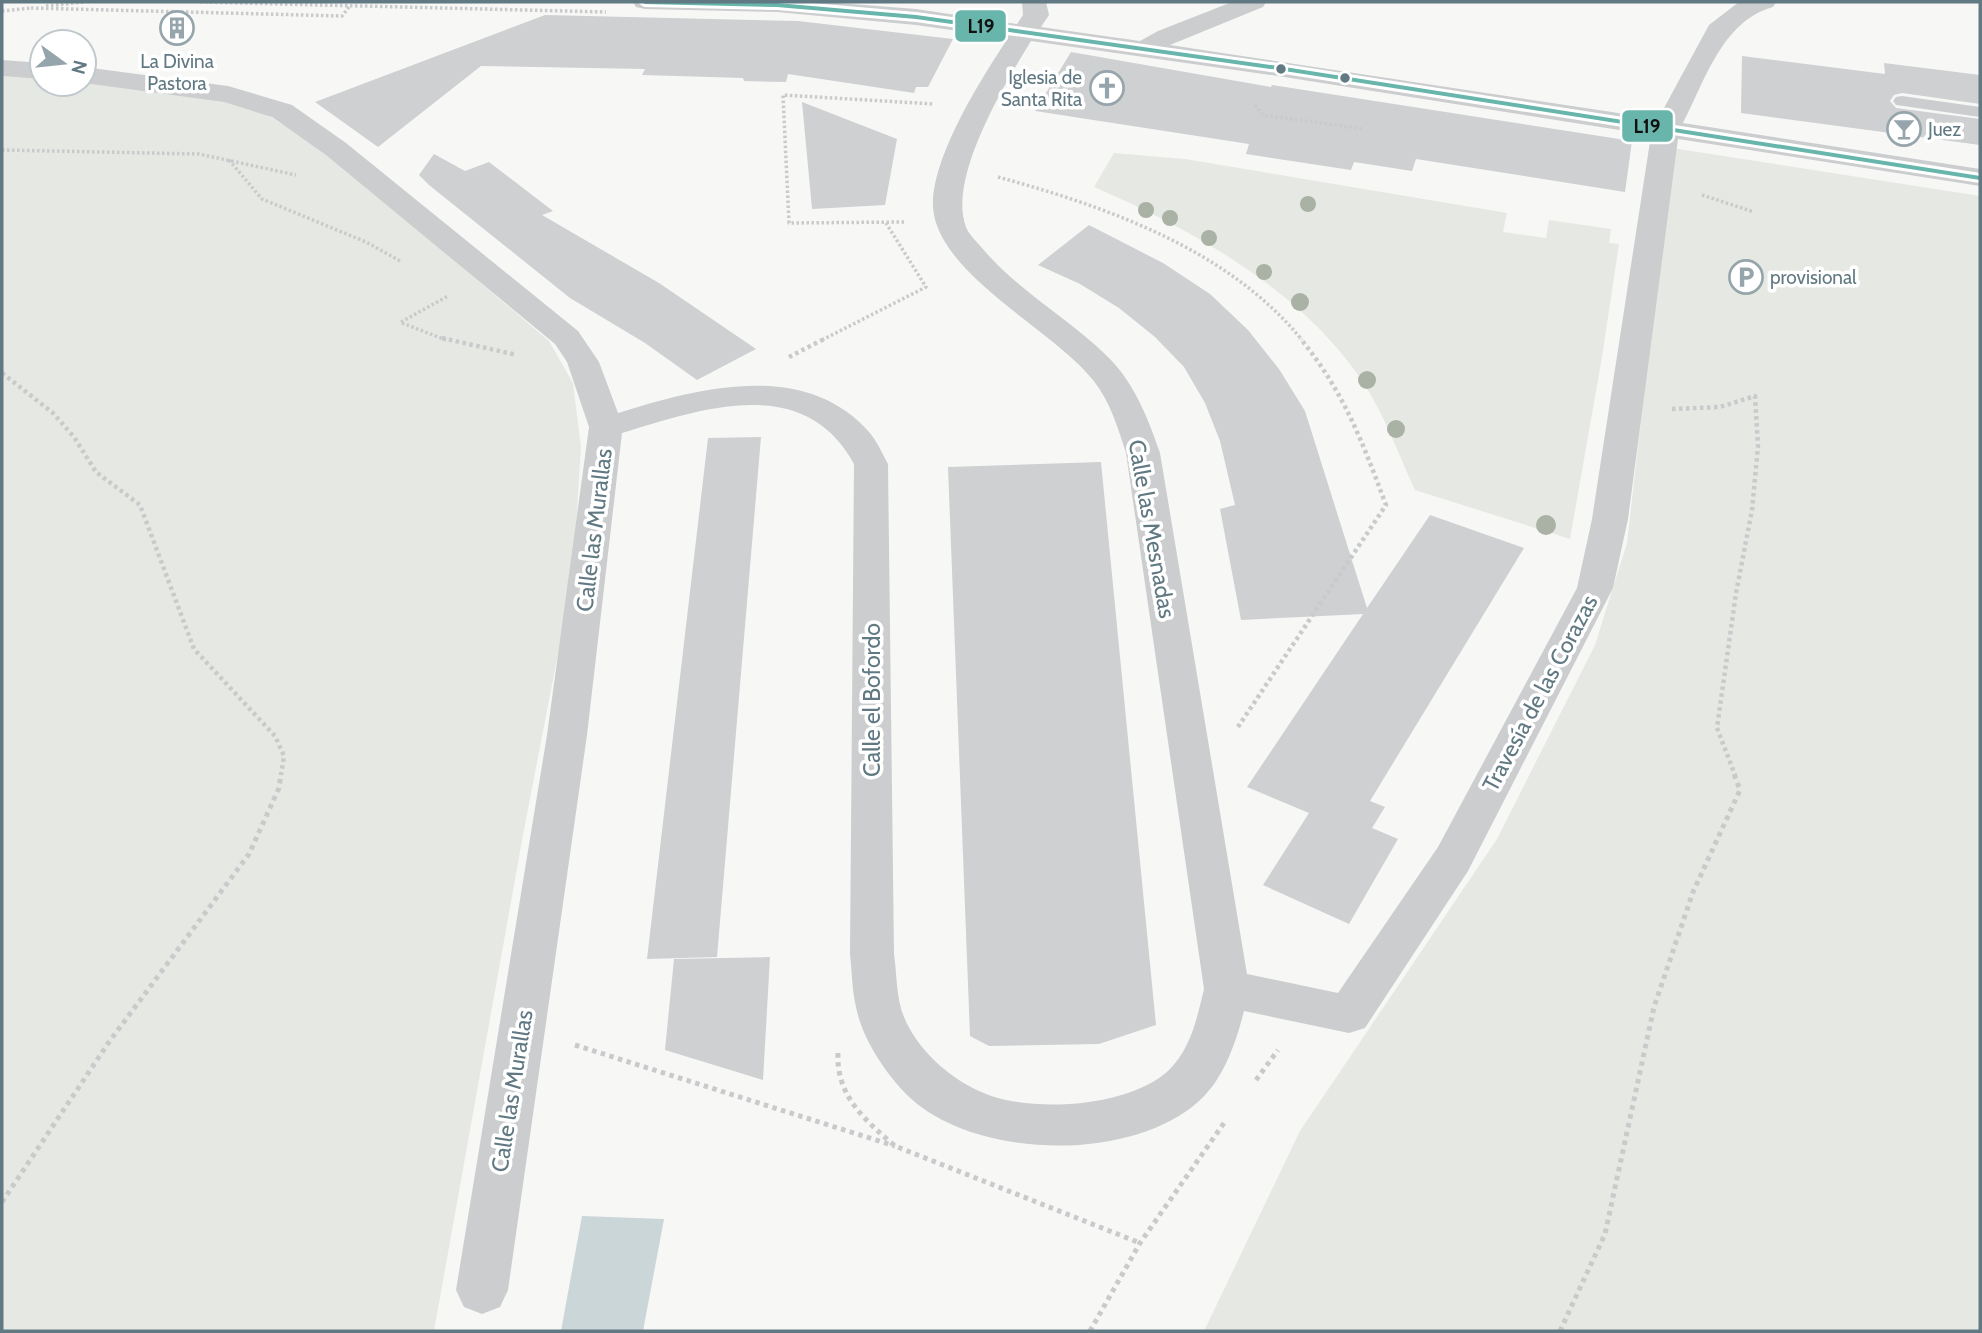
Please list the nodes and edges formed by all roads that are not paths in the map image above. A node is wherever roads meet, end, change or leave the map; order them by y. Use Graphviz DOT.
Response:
graph roads {
  1 [pos="645,2"];
  2 [pos="1254,2"];
  3 [pos="1764,2"];
  4 [pos="1029,17"];
  5 [pos="1145,49"];
  6 [pos="2,68"];
  7 [pos="28,70"];
  8 [pos="98,77"];
  9 [pos="1902,101"];
  10 [pos="1980,112"];
  11 [pos="1666,129"];
  12 [pos="1980,178"];
  13 [pos="606,428"];
  14 [pos="1227,989"];
  15 [pos="1053,1125"];
  16 [pos="482,1290"];
  1 -- 4 [label="street"];
  2 -- 5 [label="street"];
  3 -- 11 [label="street, Travesía de las Corazas"];
  4 -- 5 [label="street"];
  4 -- 14 [label="street, Calle las Mesnadas"];
  5 -- 11 [label="street"];
  6 -- 7 [label="street"];
  8 -- 13 [label="street, Calle las Murallas"];
  9 -- 10 [label="lane"];
  11 -- 12 [label="street"];
  11 -- 14 [label="street, Travesía de las Corazas"];
  13 -- 15 [label="street, Calle el Bofordo"];
  13 -- 16 [label="street, Calle las Murallas"];
  14 -- 15 [label="street, Calle las Mesnadas"];
}
